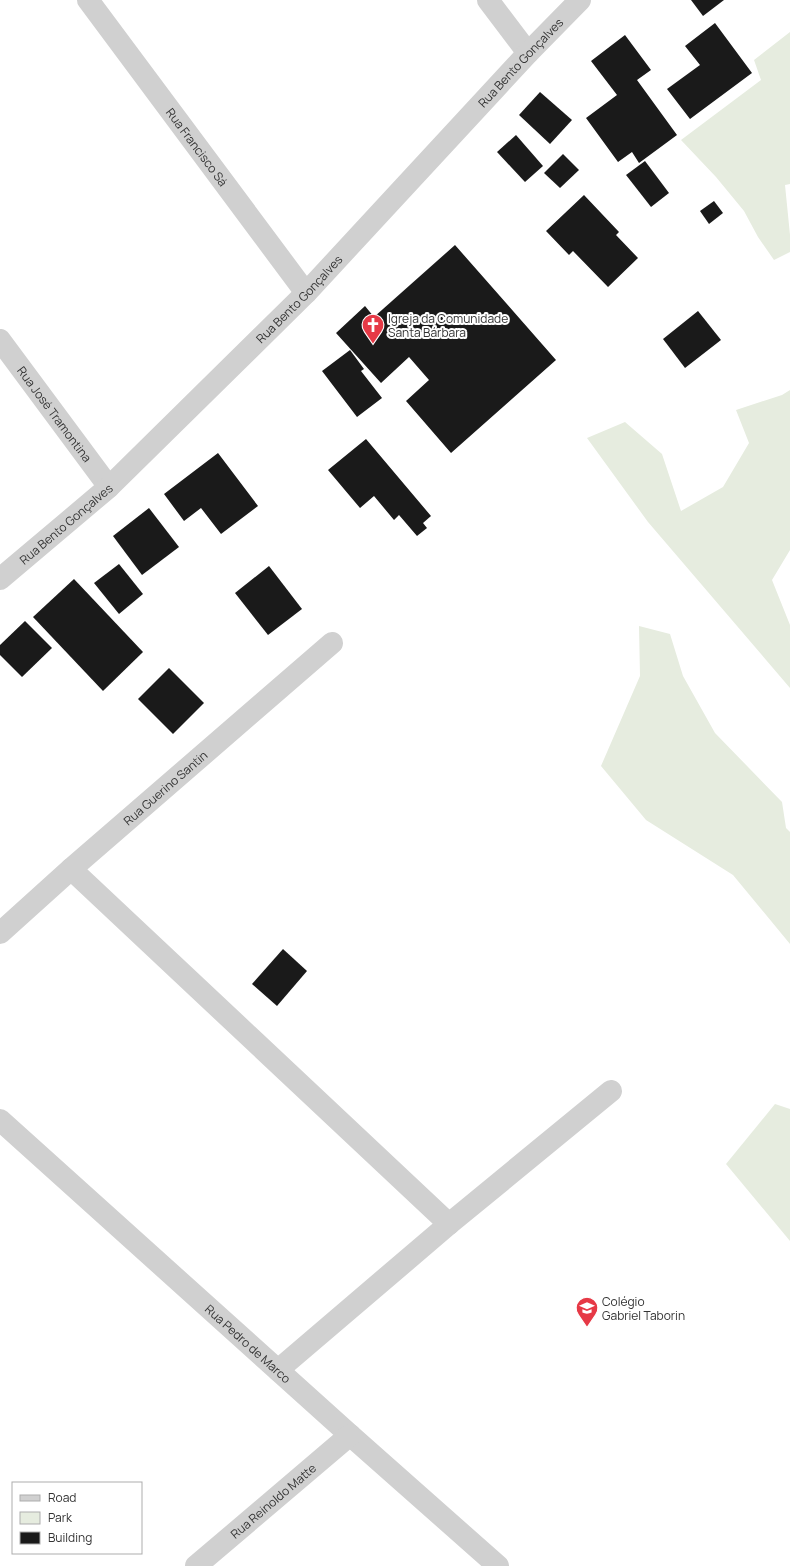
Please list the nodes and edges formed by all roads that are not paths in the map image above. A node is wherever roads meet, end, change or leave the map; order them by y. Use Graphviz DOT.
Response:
graph roads {
  1 [pos="88,0"];
  2 [pos="488,0"];
  3 [pos="580,0"];
  4 [pos="528,53"];
  5 [pos="306,292"];
  6 [pos="0,340"];
  7 [pos="110,487"];
  8 [pos="0,579"];
  9 [pos="332,643"];
  10 [pos="71,869"];
  11 [pos="0,933"];
  12 [pos="611,1091"];
  13 [pos="0,1120"];
  14 [pos="449,1224"];
  15 [pos="278,1370"];
  16 [pos="350,1435"];
  17 [pos="196,1566"];
  18 [pos="498,1566"];
  1 -- 5 [label="street, Rua Francisco Sá"];
  2 -- 4 [label="street"];
  3 -- 4 [label="street, Rua Bento Gonçalves"];
  4 -- 5 [label="street, Rua Bento Gonçalves"];
  5 -- 7 [label="street, Rua Bento Gonçalves"];
  6 -- 7 [label="street, Rua José Tramontina"];
  7 -- 8 [label="street, Rua Bento Gonçalves"];
  9 -- 10 [label="street, Rua Guerino Santin"];
  10 -- 11 [label="street, Rua Guerino Santin"];
  10 -- 14 [label="street"];
  12 -- 14 [label="street"];
  13 -- 15 [label="street, Rua Pedro de Marco"];
  14 -- 15 [label="street"];
  15 -- 16 [label="street, Rua Pedro de Marco"];
  16 -- 17 [label="street, Rua Reinoldo Matte"];
  16 -- 18 [label="street, Rua Pedro de Marco"];
}
